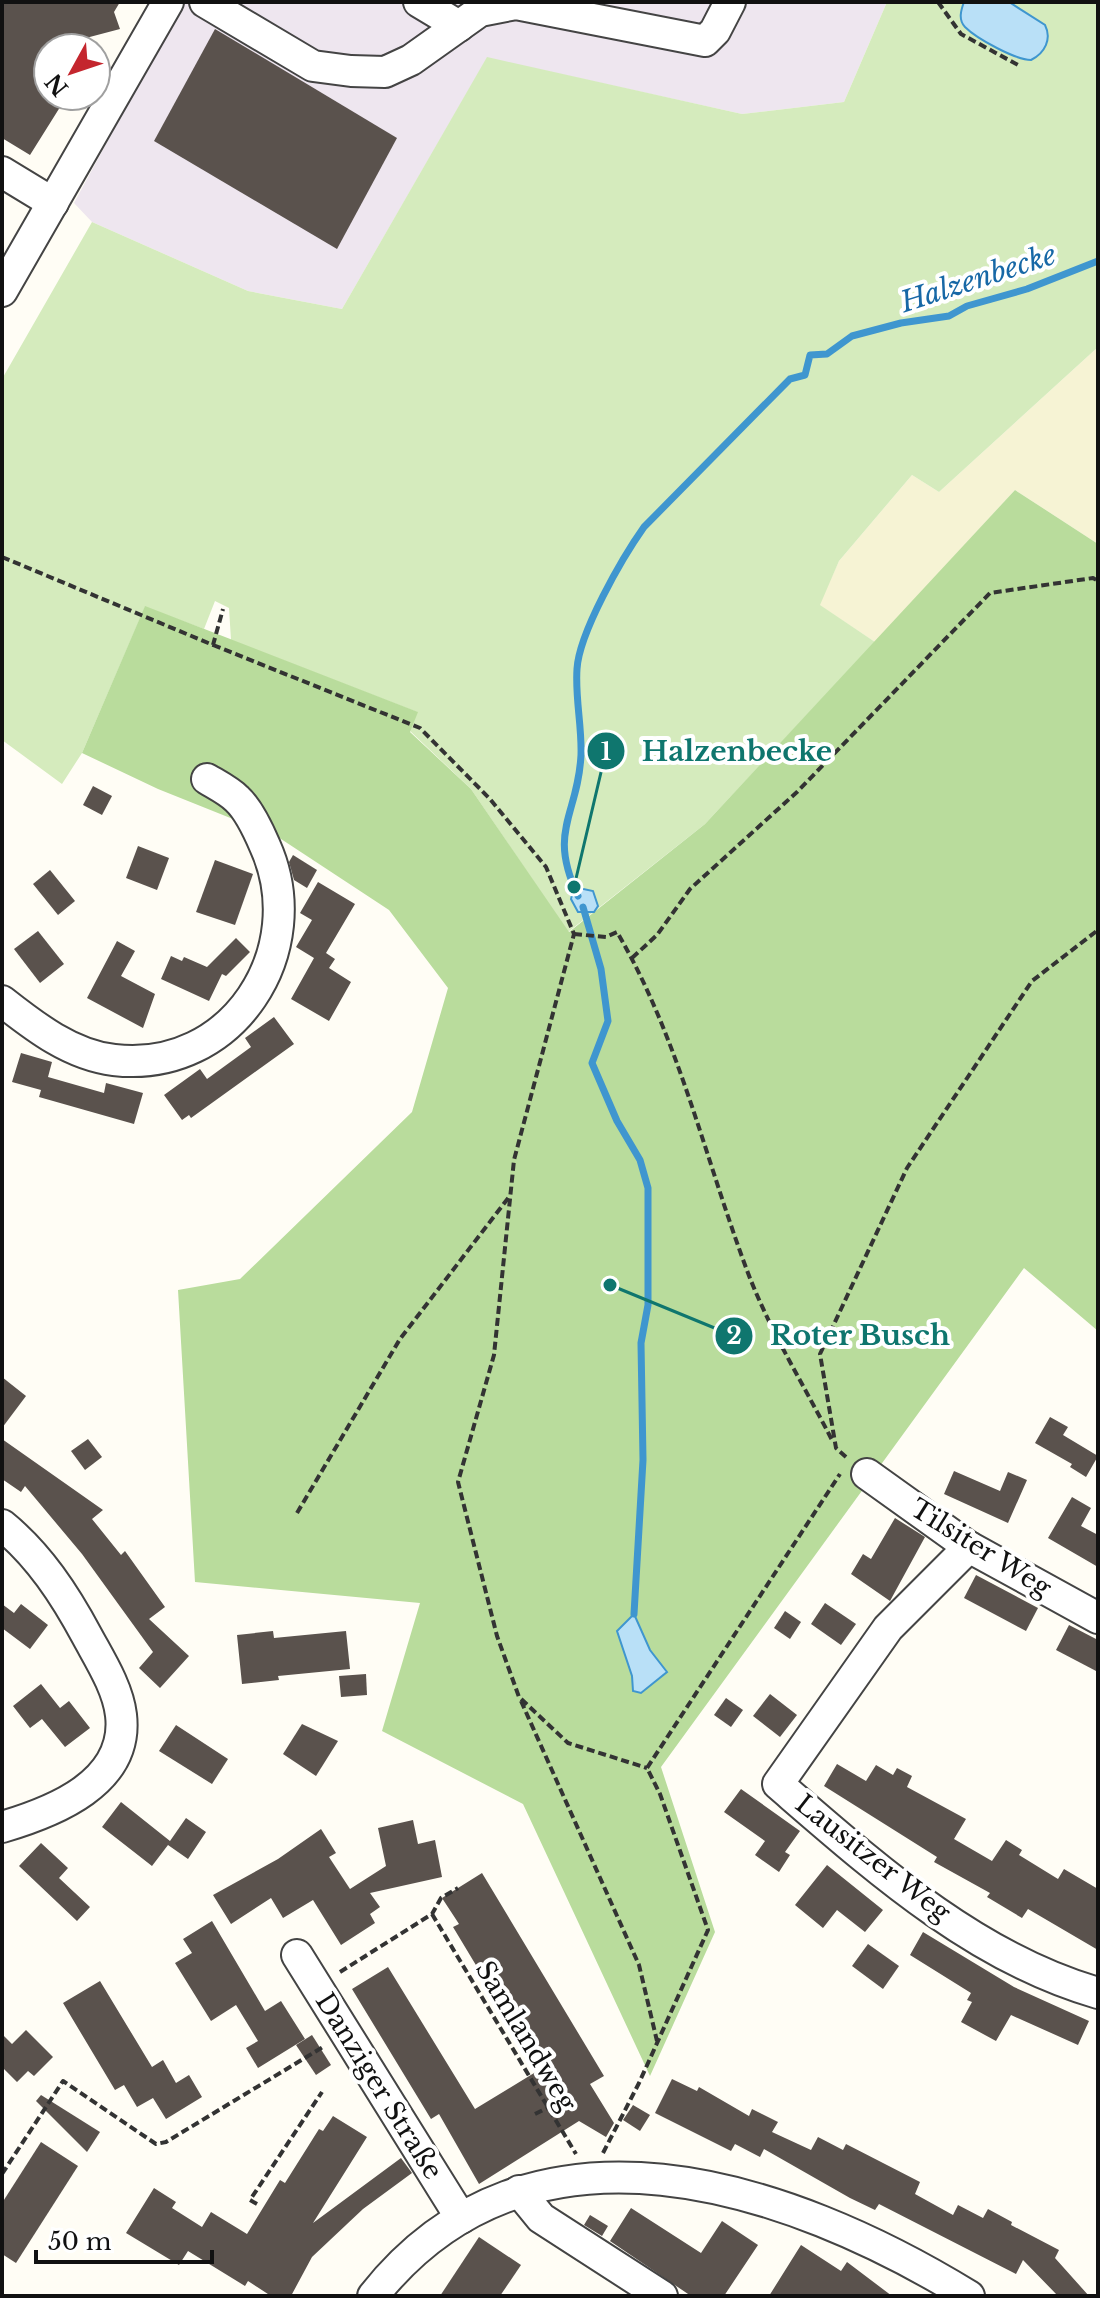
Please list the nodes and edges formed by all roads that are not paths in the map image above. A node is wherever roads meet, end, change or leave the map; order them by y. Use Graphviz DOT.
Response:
graph roads {
  1 [pos="168,2"];
  2 [pos="205,2"];
  3 [pos="419,2"];
  4 [pos="730,2"];
  5 [pos="459,26"];
  6 [pos="2,172"];
  7 [pos="53,203"];
  8 [pos="2,291"];
  9 [pos="207,779"];
  10 [pos="2,1001"];
  11 [pos="858,1467"];
  12 [pos="2,1525"];
  13 [pos="969,1547"];
  14 [pos="1098,1618"];
  15 [pos="2,1827"];
  16 [pos="297,1955"];
  17 [pos="1098,1993"];
  18 [pos="519,2191"];
  19 [pos="461,2218"];
  20 [pos="373,2296"];
  21 [pos="662,2296"];
  22 [pos="969,2296"];
  1 -- 7 [label="street"];
  2 -- 5 [label="street"];
  3 -- 5 [label="street"];
  4 -- 5 [label="street"];
  6 -- 7 [label="street"];
  7 -- 8 [label="street"];
  9 -- 10 [label="street"];
  11 -- 13 [label="street, Tilsiter Weg"];
  12 -- 15 [label="street"];
  13 -- 14 [label="street, Tilsiter Weg"];
  13 -- 17 [label="street, Lausitzer Weg"];
  16 -- 19 [label="street, Danziger Straße"];
  18 -- 19 [label="street"];
  18 -- 21 [label="street"];
  18 -- 22 [label="street"];
  19 -- 20 [label="street"];
}
